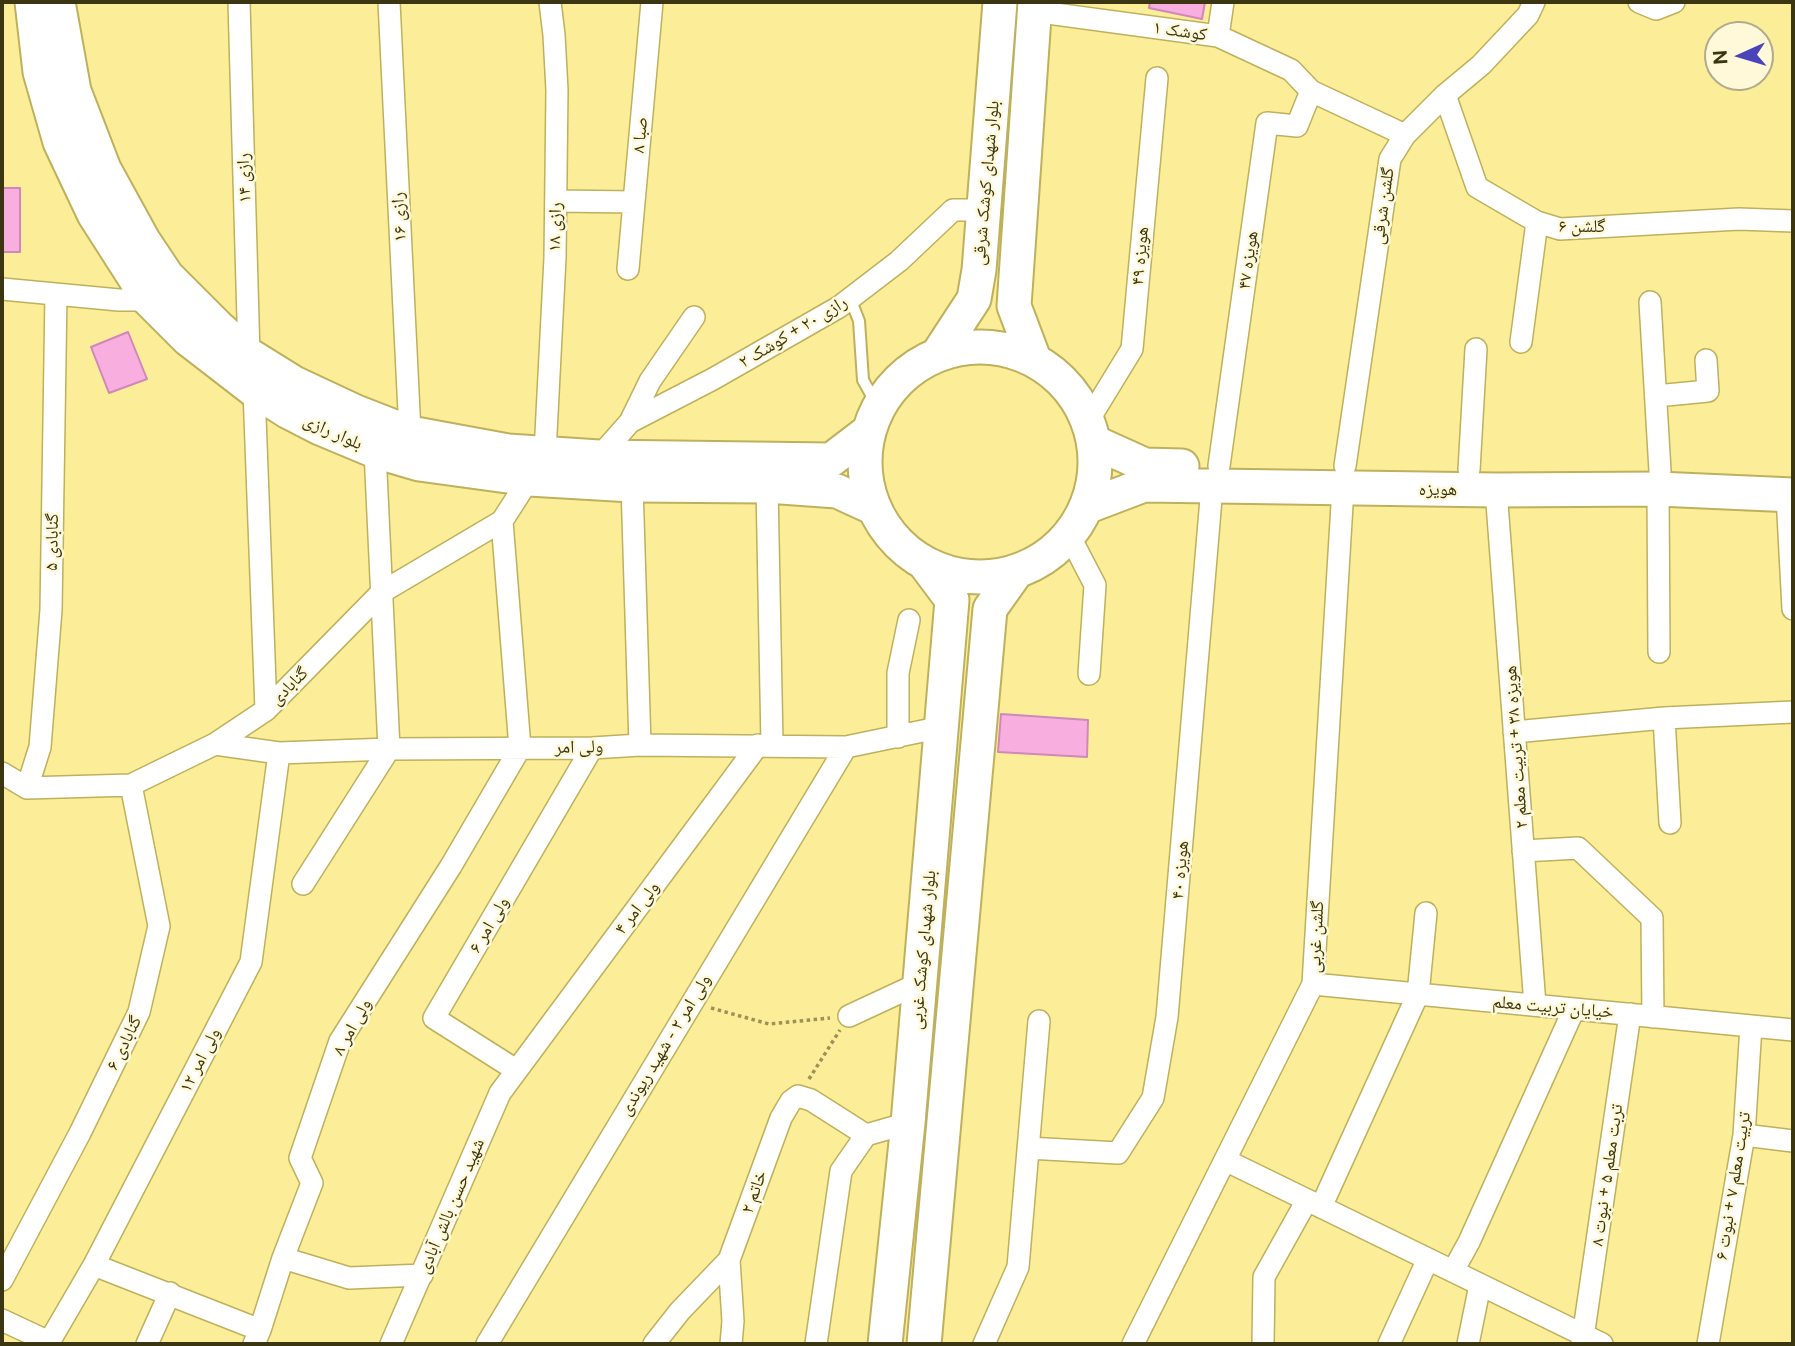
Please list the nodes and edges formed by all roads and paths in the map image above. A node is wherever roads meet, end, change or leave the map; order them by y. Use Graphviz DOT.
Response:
graph roads {
  1 [pos="32,2"];
  2 [pos="58,2"];
  3 [pos="239,2"];
  4 [pos="389,2"];
  5 [pos="550,2"];
  6 [pos="652,2"];
  7 [pos="1000,2"];
  8 [pos="1223,2"];
  9 [pos="1534,2"];
  10 [pos="1639,2"];
  11 [pos="1674,2"];
  12 [pos="1034,6"];
  13 [pos="1218,36"];
  14 [pos="1157,78"];
  15 [pos="1311,91"];
  16 [pos="1445,95"];
  17 [pos="1405,135"];
  18 [pos="555,201"];
  19 [pos="634,202"];
  20 [pos="984,210"];
  21 [pos="1793,221"];
  22 [pos="1537,222"];
  23 [pos="628,269"];
  24 [pos="2,289"];
  25 [pos="56,294"];
  26 [pos="850,298"];
  27 [pos="974,299"];
  28 [pos="149,300"];
  29 [pos="1650,302"];
  30 [pos="1014,306"];
  31 [pos="694,317"];
  32 [pos="1521,342"];
  33 [pos="1476,349"];
  34 [pos="939,354"];
  35 [pos="249,355"];
  36 [pos="1034,359"];
  37 [pos="1706,360"];
  38 [pos="254,390"];
  39 [pos="1656,396"];
  40 [pos="872,421"];
  41 [pos="630,422"];
  42 [pos="1091,432"];
  43 [pos="410,433"];
  44 [pos="376,451"];
  45 [pos="599,457"];
  46 [pos="537,466"];
  47 [pos="1469,470"];
  48 [pos="1216,476"];
  49 [pos="1344,477"];
  50 [pos="1659,480"];
  51 [pos="632,485"];
  52 [pos="767,486"];
  53 [pos="1791,488"];
  54 [pos="1496,489"];
  55 [pos="874,508"];
  56 [pos="502,521"];
  57 [pos="1078,521"];
  58 [pos="925,564"];
  59 [pos="1017,571"];
  60 [pos="382,592"];
  61 [pos="1793,608"];
  62 [pos="909,620"];
  63 [pos="1659,652"];
  64 [pos="1089,674"];
  65 [pos="266,710"];
  66 [pos="1793,712"];
  67 [pos="1664,718"];
  68 [pos="942,727"];
  69 [pos="1514,732"];
  70 [pos="898,737"];
  71 [pos="215,744"];
  72 [pos="640,745"];
  73 [pos="765,745"];
  74 [pos="846,747"];
  75 [pos="520,748"];
  76 [pos="592,748"];
  77 [pos="389,749"];
  78 [pos="279,753"];
  79 [pos="2,773"];
  80 [pos="131,785"];
  81 [pos="27,788"];
  82 [pos="1670,824"];
  83 [pos="1523,852"];
  84 [pos="303,884"];
  85 [pos="1426,913"];
  86 [pos="920,983"];
  87 [pos="1313,984"];
  88 [pos="1418,994"];
  89 [pos="690,1003"];
  90 [pos="1535,1005"];
  91 [pos="1574,1009"];
  92 [pos="1630,1014"];
  93 [pos="849,1016"];
  94 [pos="1653,1017"];
  95 [pos="1039,1021"];
  96 [pos="1751,1026"];
  97 [pos="1793,1030"];
  98 [pos="516,1070"];
  99 [pos="798,1096"];
  100 [pos="908,1123"];
  101 [pos="866,1135"];
  102 [pos="1744,1135"];
  103 [pos="1793,1141"];
  104 [pos="1028,1148"];
  105 [pos="1225,1160"];
  106 [pos="1314,1204"];
  107 [pos="283,1258"];
  108 [pos="1428,1259"];
  109 [pos="729,1260"];
  110 [pos="94,1265"];
  111 [pos="1452,1271"];
  112 [pos="422,1275"];
  113 [pos="2,1280"];
  114 [pos="1480,1285"];
  115 [pos="170,1293"];
  116 [pos="2,1321"];
  117 [pos="257,1337"];
  118 [pos="1138,1340"];
  119 [pos="1589,1341"];
  120 [pos="48,1343"];
  121 [pos="148,1344"];
  122 [pos="391,1344"];
  123 [pos="487,1344"];
  124 [pos="654,1344"];
  125 [pos="731,1344"];
  126 [pos="816,1344"];
  127 [pos="885,1344"];
  128 [pos="924,1344"];
  129 [pos="984,1344"];
  130 [pos="1263,1344"];
  131 [pos="1389,1344"];
  132 [pos="1468,1344"];
  133 [pos="1708,1344"];
  1 -- 28 [label="main road, بلوار رازی"];
  2 -- 35 [label="main road, بلوار رازی"];
  3 -- 35 [label="street, رازی ۱۴"];
  4 -- 43 [label="street, رازی ۱۶"];
  5 -- 18 [label="street, رازی ۱۸"];
  6 -- 19 [label="street, صبا ۸"];
  7 -- 20 [label="main road, بلوار شهدای کوشک شرقی"];
  8 -- 13 [label="street"];
  9 -- 16 [label="street, گلشن شرقی"];
  10 -- 11 [label="street"];
  12 -- 13 [label="street, کوشک ۱"];
  12 -- 30 [label="main road, بلوار شهدای کوشک شرقی"];
  13 -- 15 [label="street, کوشک ۱"];
  14 -- 42 [label="street, هویزه ۴۹"];
  15 -- 17 [label="street, کوشک ۱"];
  15 -- 48 [label="street, هویزه ۴۷"];
  16 -- 17 [label="street, گلشن شرقی"];
  16 -- 22 [label="street, گلشن ۶"];
  17 -- 49 [label="street, گلشن شرقی"];
  18 -- 19 [label="street"];
  18 -- 46 [label="street, رازی ۱۸"];
  19 -- 23 [label="street, صبا ۸"];
  20 -- 26 [label="street, رازی ۲۰ + کوشک ۲"];
  20 -- 27 [label="main road, بلوار شهدای کوشک شرقی"];
  21 -- 22 [label="street, گلشن ۶"];
  22 -- 32 [label="street"];
  24 -- 25 [label="street"];
  25 -- 28 [label="street"];
  25 -- 81 [label="street, گنابادی ۵"];
  26 -- 40 [label="lane"];
  26 -- 41 [label="street, رازی ۲۰ + کوشک ۲"];
  27 -- 30 [label="main road"];
  27 -- 34 [label="main road, بلوار شهدای کوشک شرقی"];
  28 -- 38 [label="main road, بلوار رازی"];
  29 -- 39 [label="street"];
  30 -- 36 [label="main road, بلوار شهدای کوشک شرقی"];
  31 -- 41 [label="street"];
  33 -- 47 [label="street"];
  34 -- 36 [label="main road"];
  34 -- 40 [label="main road"];
  35 -- 43 [label="main road, بلوار رازی"];
  36 -- 42 [label="main road"];
  37 -- 39 [label="street"];
  38 -- 44 [label="main road, بلوار رازی"];
  38 -- 65 [label="street"];
  39 -- 50 [label="street"];
  40 -- 45 [label="main road, بلوار رازی"];
  40 -- 55 [label="main road"];
  41 -- 45 [label="street, رازی ۲۰ + کوشک ۲"];
  42 -- 48 [label="main road, هویزه"];
  42 -- 57 [label="main road"];
  43 -- 46 [label="main road, بلوار رازی"];
  44 -- 46 [label="main road, بلوار رازی"];
  44 -- 60 [label="street"];
  45 -- 46 [label="main road, بلوار رازی"];
  46 -- 51 [label="main road, بلوار رازی"];
  46 -- 56 [label="street, گنابادی"];
  47 -- 49 [label="main road, هویزه"];
  47 -- 50 [label="main road, هویزه"];
  48 -- 49 [label="main road, هویزه"];
  48 -- 57 [label="main road, هویزه"];
  48 -- 104 [label="street, هویزه ۴۰"];
  49 -- 54 [label="main road, هویزه"];
  49 -- 87 [label="street, گلشن غربی"];
  50 -- 53 [label="main road, هویزه"];
  50 -- 54 [label="main road, هویزه"];
  50 -- 63 [label="street"];
  51 -- 52 [label="main road, بلوار رازی"];
  51 -- 72 [label="street"];
  52 -- 55 [label="main road, بلوار رازی"];
  52 -- 73 [label="street"];
  53 -- 61 [label="street"];
  54 -- 69 [label="street, هویزه ۳۸ + تربیت معلم ۲"];
  55 -- 58 [label="main road"];
  56 -- 60 [label="street, گنابادی"];
  56 -- 75 [label="street"];
  57 -- 59 [label="main road"];
  57 -- 64 [label="street"];
  58 -- 59 [label="main road"];
  58 -- 68 [label="main road, بلوار شهدای کوشک غربی"];
  59 -- 128 [label="main road, بلوار شهدای کوشک غربی"];
  60 -- 65 [label="street, گنابادی"];
  60 -- 77 [label="street"];
  62 -- 70 [label="street"];
  65 -- 71 [label="street, گنابادی"];
  66 -- 67 [label="street"];
  67 -- 69 [label="street"];
  67 -- 82 [label="street"];
  68 -- 70 [label="street, ولی امر"];
  68 -- 86 [label="main road, بلوار شهدای کوشک غربی"];
  69 -- 83 [label="street, هویزه ۳۸ + تربیت معلم ۲"];
  70 -- 74 [label="street, ولی امر"];
  71 -- 78 [label="street, ولی امر"];
  71 -- 80 [label="street, گنابادی"];
  72 -- 73 [label="street, ولی امر"];
  72 -- 76 [label="street, ولی امر"];
  73 -- 74 [label="street, ولی امر"];
  73 -- 98 [label="street, ولی امر ۴"];
  74 -- 89 [label="street, ولی امر ۲ - شهید ریوندی"];
  75 -- 76 [label="street, ولی امر"];
  75 -- 77 [label="street, ولی امر"];
  75 -- 107 [label="street, ولی امر ۸"];
  76 -- 98 [label="street, ولی امر ۶"];
  77 -- 78 [label="street, ولی امر"];
  77 -- 84 [label="street"];
  78 -- 110 [label="street, ولی امر ۱۲"];
  79 -- 81 [label="street"];
  80 -- 81 [label="street, گنابادی"];
  80 -- 113 [label="street, گنابادی ۶"];
  83 -- 90 [label="street, هویزه ۳۸ + تربیت معلم ۲"];
  83 -- 94 [label="street"];
  85 -- 88 [label="street"];
  86 -- 93 [label="street"];
  86 -- 100 [label="main road, بلوار شهدای کوشک غربی"];
  87 -- 88 [label="street, خیایان تربیت معلم"];
  87 -- 105 [label="street, گلشن غربی"];
  88 -- 90 [label="street, خیایان تربیت معلم"];
  88 -- 106 [label="street"];
  89 -- 93 [label="path"];
  89 -- 123 [label="street, ولی امر ۲ - شهید ریوندی"];
  90 -- 91 [label="street, خیایان تربیت معلم"];
  91 -- 92 [label="street, خیایان تربیت معلم"];
  91 -- 111 [label="street"];
  92 -- 94 [label="street, خیایان تربیت معلم"];
  92 -- 119 [label="street, تربت معلم ۵ + نبوت ۸"];
  93 -- 99 [label="path"];
  94 -- 96 [label="street, خیایان تربیت معلم"];
  95 -- 104 [label="street"];
  96 -- 97 [label="street, خیایان تربیت معلم"];
  96 -- 102 [label="street, تربیت معلم ۷ + نبوت ۶"];
  98 -- 112 [label="street, شهید حسن بالش آبادی"];
  99 -- 101 [label="street"];
  99 -- 109 [label="street, خاتم ۲"];
  100 -- 101 [label="street"];
  100 -- 127 [label="main road, بلوار شهدای کوشک غربی"];
  101 -- 126 [label="street"];
  102 -- 103 [label="street"];
  102 -- 133 [label="street, تربیت معلم ۷ + نبوت ۶"];
  104 -- 129 [label="street"];
  105 -- 106 [label="street"];
  105 -- 118 [label="street, گلشن غربی"];
  106 -- 108 [label="street"];
  106 -- 130 [label="street"];
  107 -- 112 [label="street"];
  107 -- 117 [label="street, ولی امر ۸"];
  108 -- 111 [label="street"];
  108 -- 131 [label="street"];
  109 -- 124 [label="street, خاتم ۲"];
  109 -- 125 [label="street"];
  110 -- 115 [label="street"];
  110 -- 120 [label="street, ولی امر ۱۲"];
  111 -- 114 [label="street"];
  112 -- 122 [label="street, شهید حسن بالش آبادی"];
  114 -- 119 [label="street"];
  114 -- 132 [label="street"];
  115 -- 117 [label="street"];
  115 -- 121 [label="street"];
  116 -- 120 [label="street"];
}
